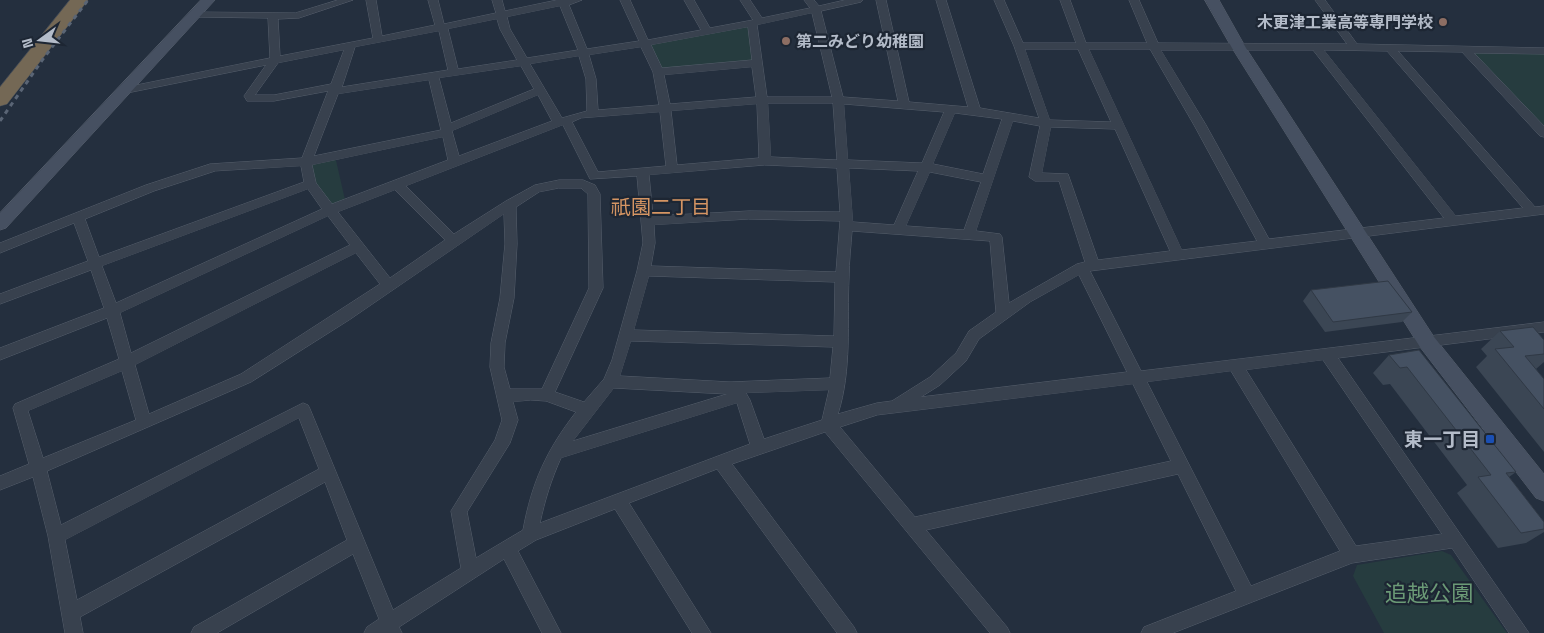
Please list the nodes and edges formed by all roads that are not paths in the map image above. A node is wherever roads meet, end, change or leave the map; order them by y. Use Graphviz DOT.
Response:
graph roads {
  1 [pos="79,0"];
  2 [pos="208,0"];
  3 [pos="348,0"];
  4 [pos="372,0"];
  5 [pos="433,0"];
  6 [pos="497,0"];
  7 [pos="577,0"];
  8 [pos="625,0"];
  9 [pos="689,0"];
  10 [pos="745,0"];
  11 [pos="858,0"];
  12 [pos="881,0"];
  13 [pos="941,0"];
  14 [pos="999,0"];
  15 [pos="1065,0"];
  16 [pos="1134,0"];
  17 [pos="1212,0"];
  18 [pos="1320,0"];
  19 [pos="563,1"];
  20 [pos="813,5"];
  21 [pos="195,14"];
  22 [pos="273,15"];
  23 [pos="502,15"];
  24 [pos="756,23"];
  25 [pos="441,27"];
  26 [pos="707,32"];
  27 [pos="378,40"];
  28 [pos="646,43"];
  29 [pos="351,45"];
  30 [pos="1019,46"];
  31 [pos="1082,46"];
  32 [pos="1154,47"];
  33 [pos="1316,47"];
  34 [pos="1354,47"];
  35 [pos="1239,48"];
  36 [pos="1390,48"];
  37 [pos="1465,49"];
  38 [pos="584,51"];
  39 [pos="1544,51"];
  40 [pos="275,60"];
  41 [pos="523,61"];
  42 [pos="758,64"];
  43 [pos="454,72"];
  44 [pos="658,72"];
  45 [pos="433,76"];
  46 [pos="336,89"];
  47 [pos="541,90"];
  48 [pos="122,91"];
  49 [pos="0,100"];
  50 [pos="762,100"];
  51 [pos="838,100"];
  52 [pos="904,105"];
  53 [pos="665,107"];
  54 [pos="951,109"];
  55 [pos="976,111"];
  56 [pos="593,112"];
  57 [pos="1009,116"];
  58 [pos="563,121"];
  59 [pos="1046,123"];
  60 [pos="1119,126"];
  61 [pos="447,130"];
  62 [pos="1544,133"];
  63 [pos="765,161"];
  64 [pos="306,162"];
  65 [pos="455,163"];
  66 [pos="843,163"];
  67 [pos="926,167"];
  68 [pos="672,169"];
  69 [pos="643,173"];
  70 [pos="987,179"];
  71 [pos="310,184"];
  72 [pos="398,185"];
  73 [pos="510,204"];
  74 [pos="330,210"];
  75 [pos="1539,211"];
  76 [pos="78,216"];
  77 [pos="648,221"];
  78 [pos="1453,221"];
  79 [pos="846,222"];
  80 [pos="0,224"];
  81 [pos="898,230"];
  82 [pos="1357,233"];
  83 [pos="968,236"];
  84 [pos="453,241"];
  85 [pos="1265,244"];
  86 [pos="358,247"];
  87 [pos="0,248"];
  88 [pos="1178,255"];
  89 [pos="95,264"];
  90 [pos="1087,266"];
  91 [pos="644,271"];
  92 [pos="842,277"];
  93 [pos="388,285"];
  94 [pos="0,299"];
  95 [pos="112,311"];
  96 [pos="1003,314"];
  97 [pos="1544,327"];
  98 [pos="1524,329"];
  99 [pos="626,335"];
  100 [pos="841,342"];
  101 [pos="1427,342"];
  102 [pos="1538,344"];
  103 [pos="0,354"];
  104 [pos="1326,354"];
  105 [pos="127,362"];
  106 [pos="1235,365"];
  107 [pos="1136,378"];
  108 [pos="610,382"];
  109 [pos="837,384"];
  110 [pos="735,392"];
  111 [pos="546,394"];
  112 [pos="504,396"];
  113 [pos="894,407"];
  114 [pos="587,409"];
  115 [pos="144,423"];
  116 [pos="828,424"];
  117 [pos="759,447"];
  118 [pos="556,453"];
  119 [pos="720,461"];
  120 [pos="1181,466"];
  121 [pos="38,467"];
  122 [pos="328,472"];
  123 [pos="0,483"];
  124 [pos="1544,491"];
  125 [pos="618,500"];
  126 [pos="912,525"];
  127 [pos="530,535"];
  128 [pos="56,536"];
  129 [pos="1456,540"];
  130 [pos="357,543"];
  131 [pos="508,548"];
  132 [pos="1352,556"];
  133 [pos="470,571"];
  134 [pos="1247,596"];
  135 [pos="70,613"];
  136 [pos="391,628"];
  137 [pos="74,633"];
  138 [pos="200,633"];
  139 [pos="373,633"];
  140 [pos="552,633"];
  141 [pos="702,633"];
  142 [pos="848,633"];
  143 [pos="1001,633"];
  144 [pos="1150,633"];
  145 [pos="1520,633"];
  1 -- 49 [label="highway"];
  2 -- 21 [label="street"];
  3 -- 22 [label="street"];
  4 -- 27 [label="street"];
  5 -- 25 [label="street"];
  6 -- 23 [label="street"];
  7 -- 19 [label="street"];
  8 -- 28 [label="street"];
  9 -- 26 [label="street"];
  10 -- 24 [label="street"];
  11 -- 20 [label="street"];
  12 -- 52 [label="street"];
  13 -- 55 [label="street"];
  14 -- 30 [label="street"];
  15 -- 31 [label="street"];
  16 -- 32 [label="street"];
  17 -- 35 [label="street"];
  18 -- 34 [label="street"];
  19 -- 23 [label="street"];
  19 -- 38 [label="street"];
  20 -- 24 [label="street"];
  20 -- 51 [label="street"];
  21 -- 22 [label="street"];
  21 -- 48 [label="street"];
  22 -- 40 [label="street"];
  23 -- 25 [label="street"];
  23 -- 41 [label="street"];
  24 -- 26 [label="street"];
  24 -- 42 [label="street"];
  25 -- 27 [label="street"];
  25 -- 43 [label="street"];
  26 -- 28 [label="street"];
  27 -- 29 [label="street"];
  28 -- 38 [label="street"];
  28 -- 44 [label="street"];
  29 -- 40 [label="street"];
  29 -- 46 [label="street"];
  30 -- 31 [label="street"];
  30 -- 59 [label="street"];
  31 -- 32 [label="street"];
  31 -- 60 [label="street"];
  32 -- 35 [label="street"];
  32 -- 85 [label="street"];
  33 -- 34 [label="street"];
  33 -- 35 [label="street"];
  33 -- 78 [label="street"];
  34 -- 36 [label="street"];
  35 -- 82 [label="street"];
  36 -- 37 [label="street"];
  36 -- 75 [label="street"];
  37 -- 39 [label="street"];
  37 -- 62 [label="street"];
  38 -- 41 [label="street"];
  38 -- 56 [label="street"];
  40 -- 46 [label="street"];
  40 -- 48 [label="street"];
  41 -- 43 [label="street"];
  41 -- 47 [label="street"];
  42 -- 44 [label="street"];
  42 -- 50 [label="street"];
  43 -- 45 [label="street"];
  44 -- 53 [label="street"];
  45 -- 46 [label="street"];
  45 -- 61 [label="street"];
  46 -- 64 [label="street"];
  47 -- 58 [label="street"];
  47 -- 61 [label="street"];
  48 -- 80 [label="street"];
  50 -- 51 [label="street"];
  50 -- 53 [label="street"];
  50 -- 63 [label="street"];
  51 -- 52 [label="street"];
  51 -- 66 [label="street"];
  52 -- 54 [label="street"];
  53 -- 56 [label="street"];
  53 -- 68 [label="street"];
  54 -- 55 [label="street"];
  54 -- 67 [label="street"];
  55 -- 57 [label="street"];
  56 -- 58 [label="street"];
  57 -- 59 [label="street"];
  57 -- 70 [label="street"];
  58 -- 65 [label="street"];
  58 -- 69 [label="street"];
  59 -- 60 [label="street"];
  59 -- 90 [label="street"];
  60 -- 88 [label="street"];
  61 -- 64 [label="street"];
  61 -- 65 [label="street"];
  63 -- 66 [label="street"];
  63 -- 68 [label="street"];
  64 -- 71 [label="street"];
  64 -- 76 [label="street"];
  65 -- 72 [label="street"];
  66 -- 67 [label="street"];
  66 -- 79 [label="street"];
  67 -- 70 [label="street"];
  67 -- 81 [label="street"];
  68 -- 69 [label="street"];
  69 -- 77 [label="street"];
  70 -- 83 [label="street"];
  71 -- 74 [label="street"];
  71 -- 89 [label="street"];
  72 -- 74 [label="street"];
  72 -- 84 [label="street"];
  73 -- 84 [label="street"];
  73 -- 111 [label="street"];
  73 -- 112 [label="street"];
  74 -- 86 [label="street"];
  74 -- 95 [label="street"];
  75 -- 78 [label="street"];
  76 -- 87 [label="street"];
  76 -- 89 [label="street"];
  77 -- 79 [label="street"];
  77 -- 91 [label="street"];
  78 -- 82 [label="street"];
  79 -- 81 [label="street"];
  79 -- 92 [label="street"];
  81 -- 83 [label="street"];
  82 -- 85 [label="street"];
  82 -- 101 [label="street"];
  83 -- 96 [label="street"];
  84 -- 93 [label="street"];
  85 -- 88 [label="street"];
  86 -- 93 [label="street"];
  86 -- 105 [label="street"];
  88 -- 90 [label="street"];
  89 -- 94 [label="street"];
  89 -- 95 [label="street"];
  90 -- 96 [label="street"];
  90 -- 107 [label="street"];
  91 -- 92 [label="street"];
  91 -- 99 [label="street"];
  92 -- 100 [label="street"];
  93 -- 115 [label="street"];
  95 -- 103 [label="street"];
  95 -- 105 [label="street"];
  96 -- 113 [label="street"];
  97 -- 98 [label="street"];
  98 -- 101 [label="street"];
  98 -- 102 [label="street"];
  99 -- 100 [label="street"];
  99 -- 108 [label="street"];
  100 -- 109 [label="street"];
  101 -- 104 [label="street"];
  101 -- 124 [label="street"];
  104 -- 106 [label="street"];
  104 -- 129 [label="street"];
  105 -- 115 [label="street"];
  105 -- 121 [label="street"];
  106 -- 107 [label="street"];
  106 -- 132 [label="street"];
  107 -- 113 [label="street"];
  107 -- 120 [label="street"];
  108 -- 110 [label="street"];
  108 -- 114 [label="street"];
  109 -- 110 [label="street"];
  109 -- 116 [label="street"];
  110 -- 117 [label="street"];
  110 -- 118 [label="street"];
  111 -- 112 [label="street"];
  111 -- 114 [label="street"];
  112 -- 133 [label="street"];
  113 -- 116 [label="street"];
  114 -- 118 [label="street"];
  115 -- 121 [label="street"];
  116 -- 117 [label="street"];
  116 -- 126 [label="street"];
  117 -- 119 [label="street"];
  118 -- 127 [label="street"];
  119 -- 125 [label="street"];
  119 -- 142 [label="street"];
  120 -- 126 [label="street"];
  120 -- 134 [label="street"];
  121 -- 123 [label="street"];
  121 -- 128 [label="street"];
  122 -- 128 [label="street"];
  122 -- 130 [label="street"];
  122 -- 135 [label="street"];
  125 -- 127 [label="street"];
  125 -- 141 [label="street"];
  126 -- 143 [label="street"];
  127 -- 131 [label="street"];
  128 -- 135 [label="street"];
  129 -- 132 [label="street"];
  129 -- 145 [label="street"];
  130 -- 136 [label="street"];
  130 -- 138 [label="street"];
  131 -- 133 [label="street"];
  131 -- 140 [label="street"];
  132 -- 134 [label="street"];
  133 -- 136 [label="street"];
  134 -- 144 [label="street"];
  135 -- 137 [label="street"];
  136 -- 139 [label="street"];
}
